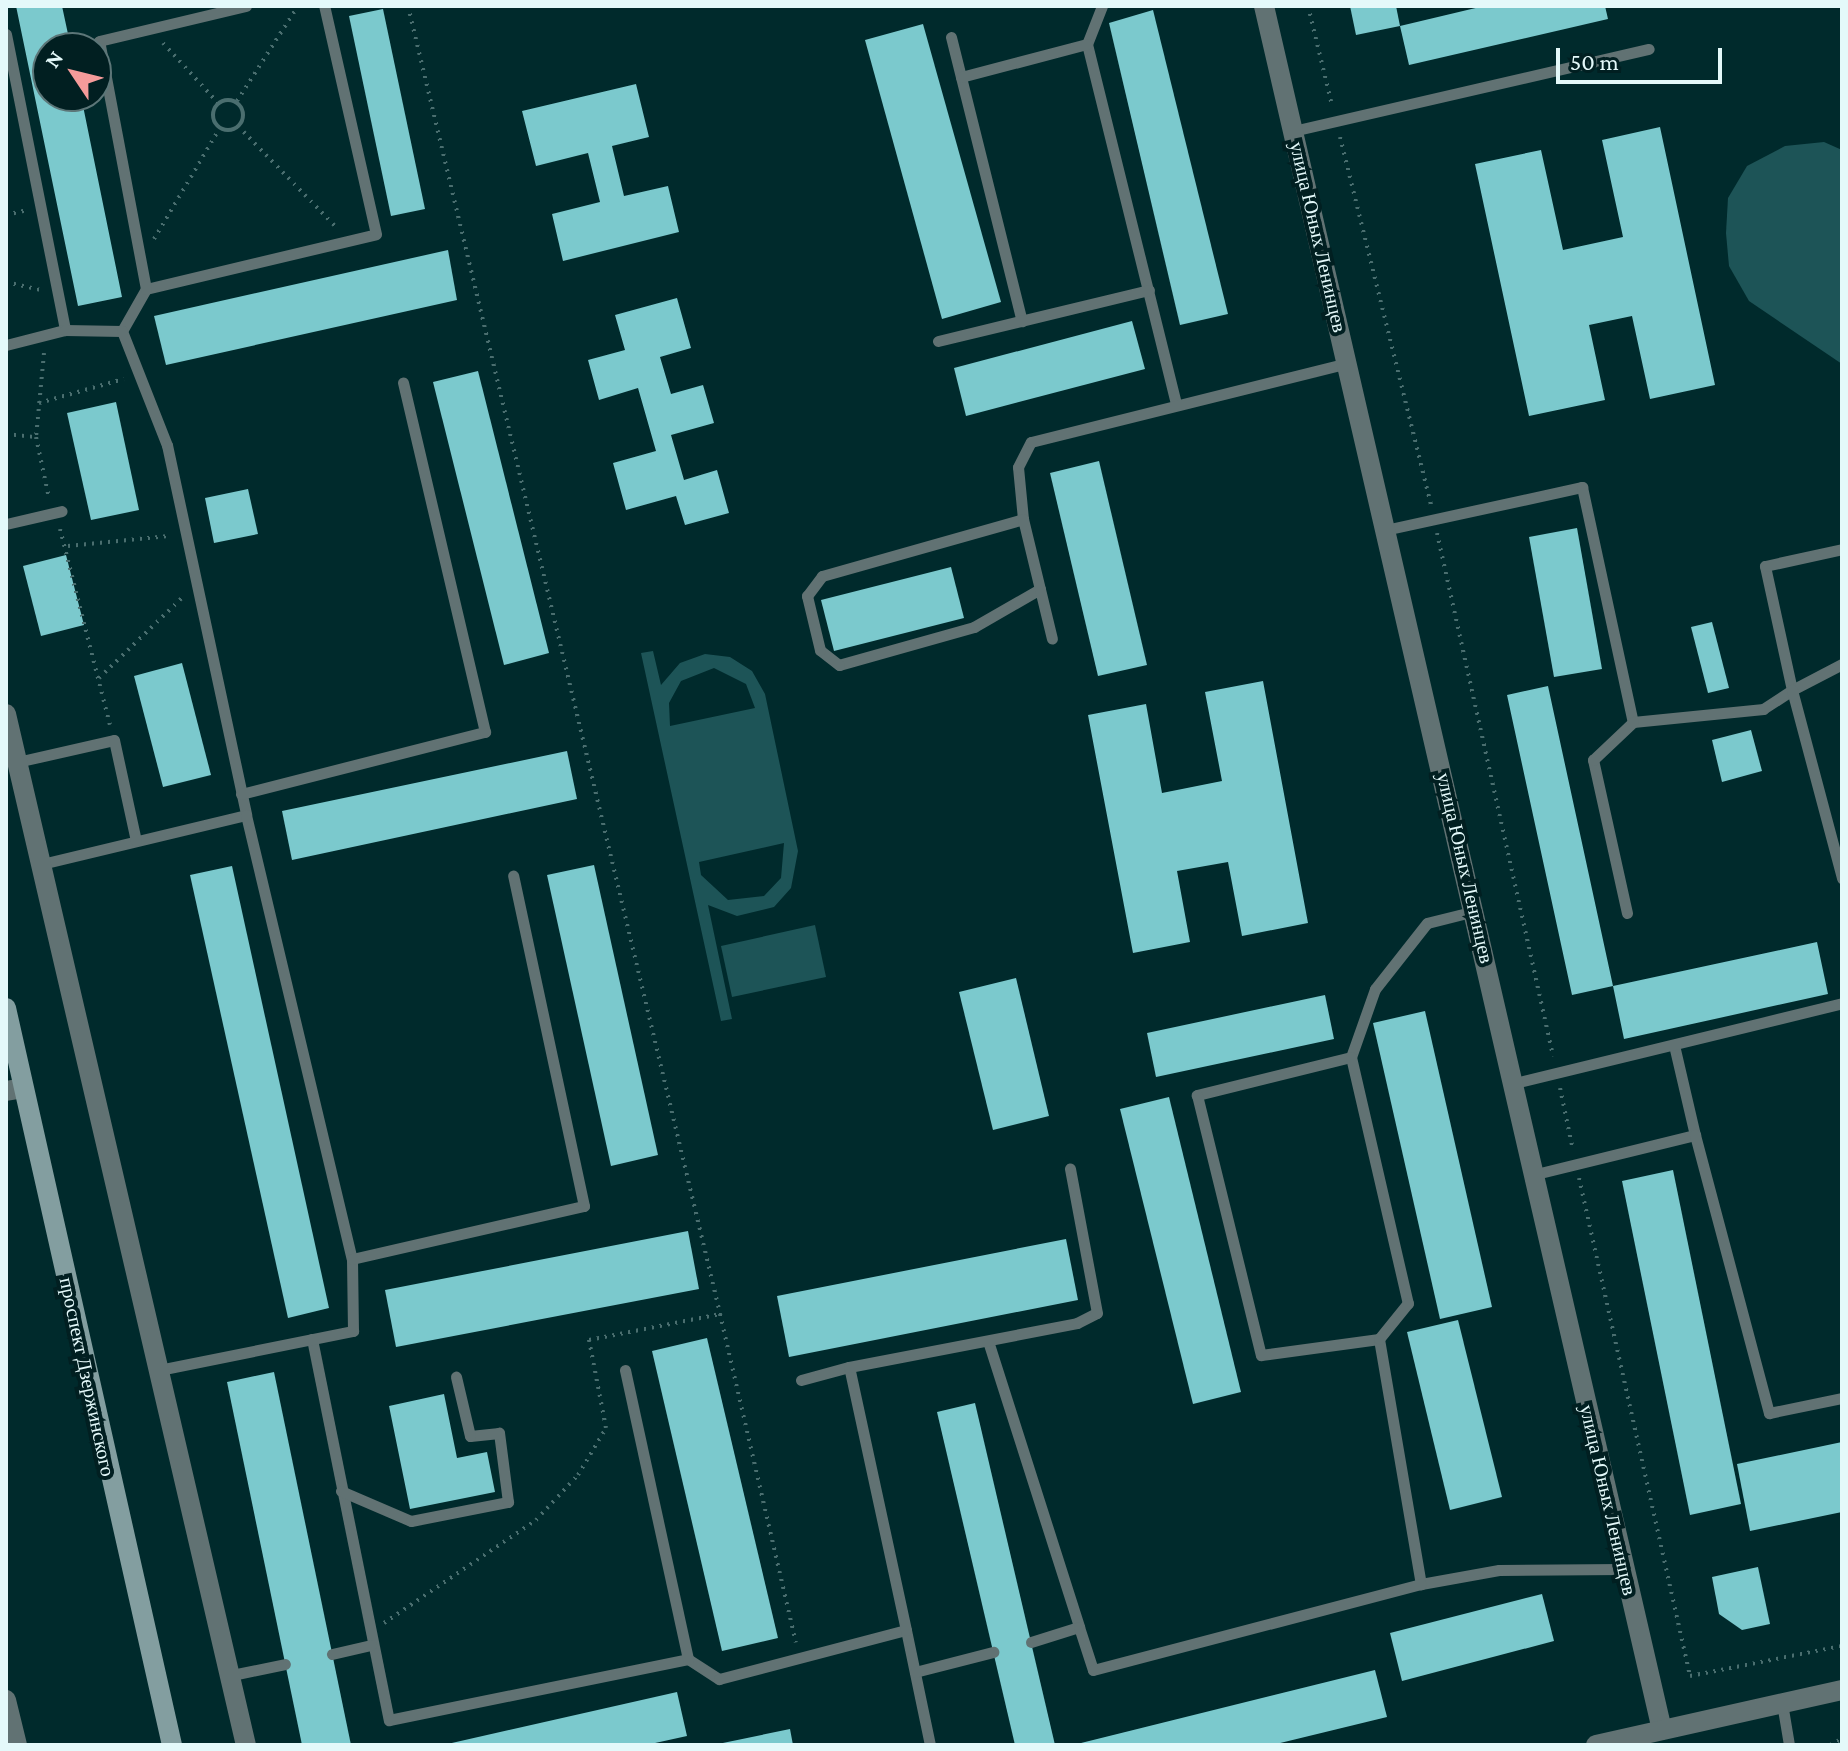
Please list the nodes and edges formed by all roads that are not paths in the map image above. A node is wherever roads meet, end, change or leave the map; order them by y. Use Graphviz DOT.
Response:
graph roads {
  1 [pos="246,6"];
  2 [pos="324,6"];
  3 [pos="1102,6"];
  4 [pos="1264,6"];
  5 [pos="6,34"];
  6 [pos="951,37"];
  7 [pos="1087,44"];
  8 [pos="1649,49"];
  9 [pos="961,77"];
  10 [pos="1293,131"];
  11 [pos="146,289"];
  12 [pos="1149,290"];
  13 [pos="1022,321"];
  14 [pos="65,330"];
  15 [pos="122,331"];
  16 [pos="938,341"];
  17 [pos="6,345"];
  18 [pos="1348,363"];
  19 [pos="403,383"];
  20 [pos="1176,404"];
  21 [pos="57,512"];
  22 [pos="1023,519"];
  23 [pos="6,524"];
  24 [pos="1385,530"];
  25 [pos="1842,549"];
  26 [pos="1040,589"];
  27 [pos="1052,639"];
  28 [pos="1842,664"];
  29 [pos="1792,690"];
  30 [pos="6,714"];
  31 [pos="1633,722"];
  32 [pos="17,762"];
  33 [pos="241,794"];
  34 [pos="246,815"];
  35 [pos="136,841"];
  36 [pos="42,864"];
  37 [pos="513,876"];
  38 [pos="1842,878"];
  39 [pos="1475,911"];
  40 [pos="1627,913"];
  41 [pos="1842,1003"];
  42 [pos="6,1008"];
  43 [pos="1674,1045"];
  44 [pos="1351,1057"];
  45 [pos="1515,1083"];
  46 [pos="14,1090"];
  47 [pos="1695,1135"];
  48 [pos="1070,1169"];
  49 [pos="1536,1174"];
  50 [pos="352,1259"];
  51 [pos="312,1339"];
  52 [pos="1379,1339"];
  53 [pos="988,1341"];
  54 [pos="849,1367"];
  55 [pos="164,1369"];
  56 [pos="625,1370"];
  57 [pos="456,1377"];
  58 [pos="801,1380"];
  59 [pos="1842,1398"];
  60 [pos="341,1491"];
  61 [pos="1622,1569"];
  62 [pos="1421,1584"];
  63 [pos="1079,1627"];
  64 [pos="906,1630"];
  65 [pos="1031,1642"];
  66 [pos="371,1645"];
  67 [pos="993,1652"];
  68 [pos="332,1654"];
  69 [pos="688,1659"];
  70 [pos="285,1664"];
  71 [pos="915,1672"];
  72 [pos="232,1675"];
  73 [pos="1842,1690"];
  74 [pos="6,1700"];
  75 [pos="1782,1703"];
  76 [pos="1662,1730"];
  77 [pos="12,1734"];
  78 [pos="172,1745"];
  79 [pos="246,1745"];
  80 [pos="930,1745"];
  81 [pos="1596,1745"];
  82 [pos="1789,1745"];
  1 -- 11 [label="lane"];
  2 -- 11 [label="lane"];
  3 -- 7 [label="lane"];
  4 -- 10 [label="street, улица Юных Ленинцев"];
  5 -- 14 [label="lane"];
  6 -- 9 [label="lane"];
  7 -- 9 [label="lane"];
  7 -- 12 [label="lane"];
  8 -- 10 [label="lane"];
  9 -- 13 [label="lane"];
  10 -- 18 [label="street, улица Юных Ленинцев"];
  11 -- 15 [label="lane"];
  12 -- 13 [label="lane"];
  12 -- 20 [label="lane"];
  13 -- 16 [label="lane"];
  14 -- 15 [label="lane"];
  14 -- 17 [label="lane"];
  15 -- 33 [label="lane"];
  18 -- 20 [label="lane"];
  18 -- 24 [label="street, улица Юных Ленинцев"];
  19 -- 33 [label="lane"];
  20 -- 22 [label="lane"];
  21 -- 23 [label="lane"];
  22 -- 26 [label="lane"];
  22 -- 26 [label="lane"];
  24 -- 31 [label="lane"];
  24 -- 39 [label="street, улица Юных Ленинцев"];
  25 -- 29 [label="lane"];
  26 -- 27 [label="lane"];
  28 -- 29 [label="lane"];
  29 -- 31 [label="lane"];
  29 -- 38 [label="lane"];
  30 -- 32 [label="street"];
  31 -- 40 [label="lane"];
  32 -- 35 [label="lane"];
  32 -- 36 [label="street"];
  33 -- 34 [label="lane"];
  34 -- 35 [label="lane"];
  34 -- 50 [label="lane"];
  35 -- 36 [label="lane"];
  36 -- 55 [label="street"];
  37 -- 50 [label="lane"];
  39 -- 44 [label="lane"];
  39 -- 45 [label="street, улица Юных Ленинцев"];
  41 -- 43 [label="lane"];
  42 -- 46 [label="main road, проспект Дзержинского"];
  43 -- 45 [label="lane"];
  43 -- 47 [label="lane"];
  44 -- 52 [label="lane"];
  44 -- 52 [label="lane"];
  45 -- 49 [label="street, улица Юных Ленинцев"];
  46 -- 78 [label="main road, проспект Дзержинского"];
  47 -- 49 [label="lane"];
  47 -- 59 [label="lane"];
  48 -- 53 [label="lane"];
  49 -- 61 [label="street, улица Юных Ленинцев"];
  50 -- 51 [label="lane"];
  51 -- 55 [label="lane"];
  51 -- 60 [label="lane"];
  52 -- 62 [label="lane"];
  53 -- 54 [label="lane"];
  53 -- 63 [label="lane"];
  54 -- 58 [label="lane"];
  54 -- 64 [label="lane"];
  55 -- 72 [label="street"];
  56 -- 69 [label="lane"];
  57 -- 60 [label="lane"];
  60 -- 66 [label="lane"];
  61 -- 62 [label="lane"];
  61 -- 76 [label="street, улица Юных Ленинцев"];
  62 -- 63 [label="lane"];
  63 -- 65 [label="lane"];
  64 -- 69 [label="lane"];
  64 -- 71 [label="lane"];
  66 -- 68 [label="lane"];
  66 -- 69 [label="lane"];
  67 -- 71 [label="lane"];
  70 -- 72 [label="lane"];
  71 -- 80 [label="lane"];
  72 -- 79 [label="street"];
  73 -- 75 [label="street"];
  74 -- 77 [label="street"];
  75 -- 76 [label="street"];
  75 -- 82 [label="lane"];
  76 -- 81 [label="street"];
}
